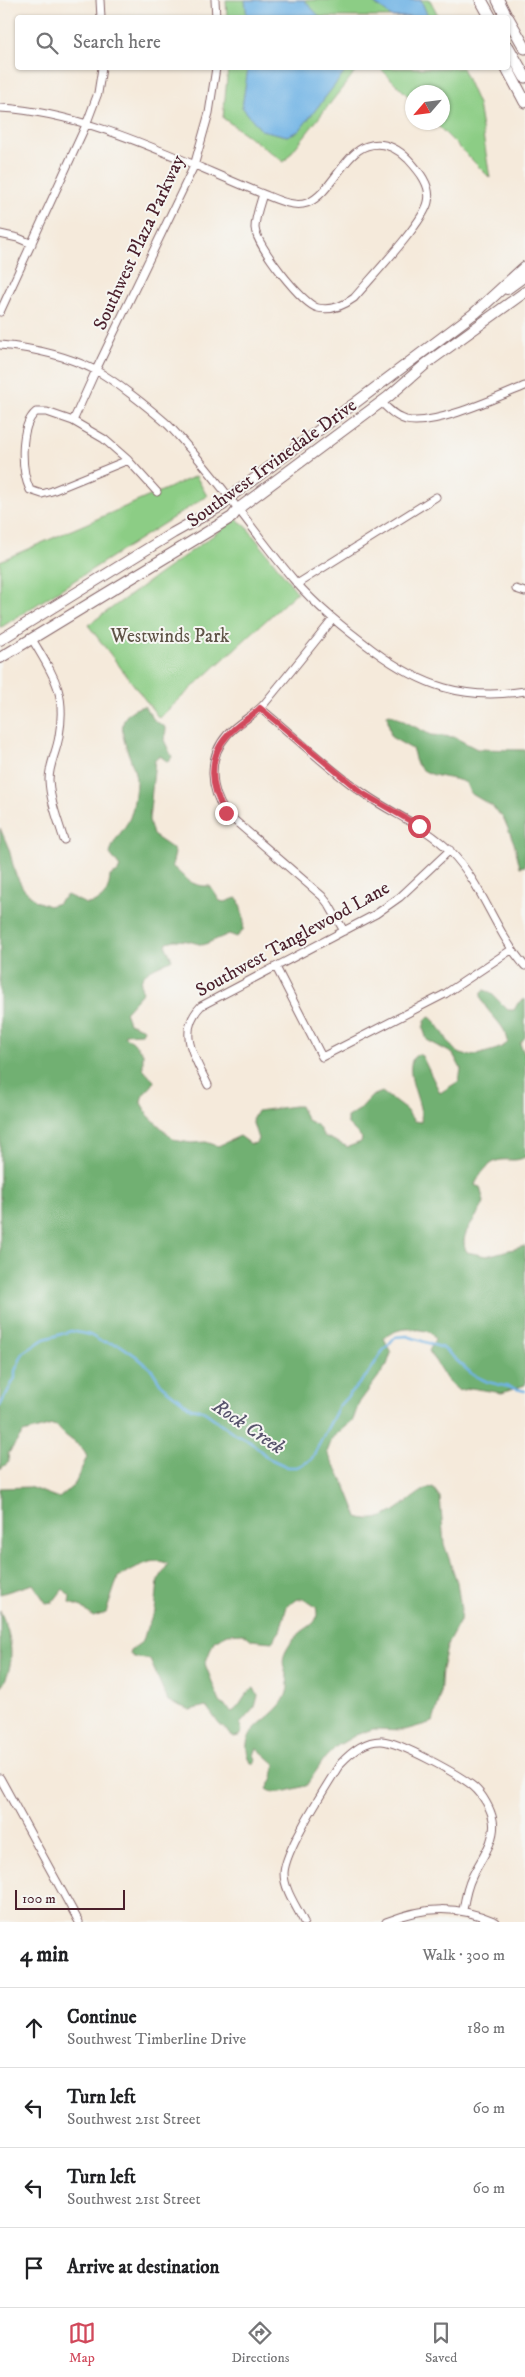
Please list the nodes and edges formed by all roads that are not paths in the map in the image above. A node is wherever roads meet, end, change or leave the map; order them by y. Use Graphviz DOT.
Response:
graph roads {
  1 [pos="100,0"];
  2 [pos="215,0"];
  3 [pos="474,0"];
  4 [pos="480,0"];
  5 [pos="498,0"];
  6 [pos="101,15"];
  7 [pos="216,15"];
  8 [pos="481,15"];
  9 [pos="489,15"];
  10 [pos="506,15"];
  11 [pos="510,23"];
  12 [pos="525,48"];
  13 [pos="510,51"];
  14 [pos="102,70"];
  15 [pos="216,70"];
  16 [pos="508,70"];
  17 [pos="525,77"];
  18 [pos="525,102"];
  19 [pos="0,108"];
  20 [pos="86,125"];
  21 [pos="194,166"];
  22 [pos="263,194"];
  23 [pos="0,234"];
  24 [pos="32,244"];
  25 [pos="525,267"];
  26 [pos="525,276"];
  27 [pos="525,292"];
  28 [pos="0,312"];
  29 [pos="475,313"];
  30 [pos="0,345"];
  31 [pos="96,370"];
  32 [pos="525,386"];
  33 [pos="381,402"];
  34 [pos="74,421"];
  35 [pos="128,460"];
  36 [pos="157,492"];
  37 [pos="436,496"];
  38 [pos="230,497"];
  39 [pos="239,508"];
  40 [pos="297,584"];
  41 [pos="516,589"];
  42 [pos="525,592"];
  43 [pos="334,619"];
  44 [pos="32,639"];
  45 [pos="0,640"];
  46 [pos="0,658"];
  47 [pos="525,691"];
  48 [pos="260,708"];
  49 [pos="64,840"];
  50 [pos="450,850"];
  51 [pos="344,932"];
  52 [pos="511,950"];
  53 [pos="276,966"];
  54 [pos="525,966"];
  55 [pos="208,1085"];
  56 [pos="0,1778"];
  57 [pos="463,1910"];
  58 [pos="79,1922"];
  59 [pos="304,1922"];
  60 [pos="386,1922"];
  61 [pos="496,1922"];
  1 -- 6 [label="street"];
  2 -- 7 [label="street"];
  3 -- 8 [label="main road"];
  4 -- 9 [label="main road"];
  5 -- 10 [label="main road"];
  11 -- 12 [label="main road"];
  13 -- 17 [label="main road"];
  14 -- 20 [label="street"];
  15 -- 21 [label="street, Southwest Plaza Parkway"];
  16 -- 18 [label="main road"];
  19 -- 20 [label="street"];
  20 -- 21 [label="street"];
  20 -- 24 [label="street"];
  21 -- 22 [label="street"];
  21 -- 31 [label="street, Southwest Plaza Parkway"];
  22 -- 22 [label="street"];
  23 -- 24 [label="street"];
  24 -- 28 [label="street"];
  25 -- 29 [label="main road"];
  26 -- 29 [label="main road, Southwest Irvinedale Drive"];
  27 -- 33 [label="main road, Southwest Irvinedale Drive"];
  29 -- 38 [label="main road, Southwest Irvinedale Drive"];
  30 -- 31 [label="street"];
  31 -- 34 [label="street, Southwest Plaza Parkway"];
  31 -- 38 [label="street"];
  32 -- 33 [label="street"];
  33 -- 39 [label="main road, Southwest Irvinedale Drive"];
  34 -- 35 [label="street"];
  34 -- 35 [label="street"];
  35 -- 36 [label="street"];
  37 -- 40 [label="street"];
  38 -- 39 [label="street"];
  38 -- 45 [label="main road, Southwest Irvinedale Drive"];
  39 -- 40 [label="street"];
  39 -- 44 [label="main road, Southwest Irvinedale Drive"];
  40 -- 43 [label="street"];
  41 -- 42 [label="street"];
  43 -- 47 [label="street"];
  43 -- 48 [label="street"];
  44 -- 46 [label="main road, Southwest Irvinedale Drive"];
  44 -- 49 [label="street"];
  48 -- 50 [label="street"];
  48 -- 51 [label="street"];
  50 -- 51 [label="street, Southwest Tanglewood Lane"];
  50 -- 52 [label="street"];
  51 -- 53 [label="street, Southwest Tanglewood Lane"];
  52 -- 53 [label="street"];
  52 -- 54 [label="street"];
  53 -- 55 [label="street, Southwest Tanglewood Lane"];
  56 -- 58 [label="street"];
  57 -- 59 [label="street"];
  57 -- 60 [label="street"];
  57 -- 61 [label="street"];
}
